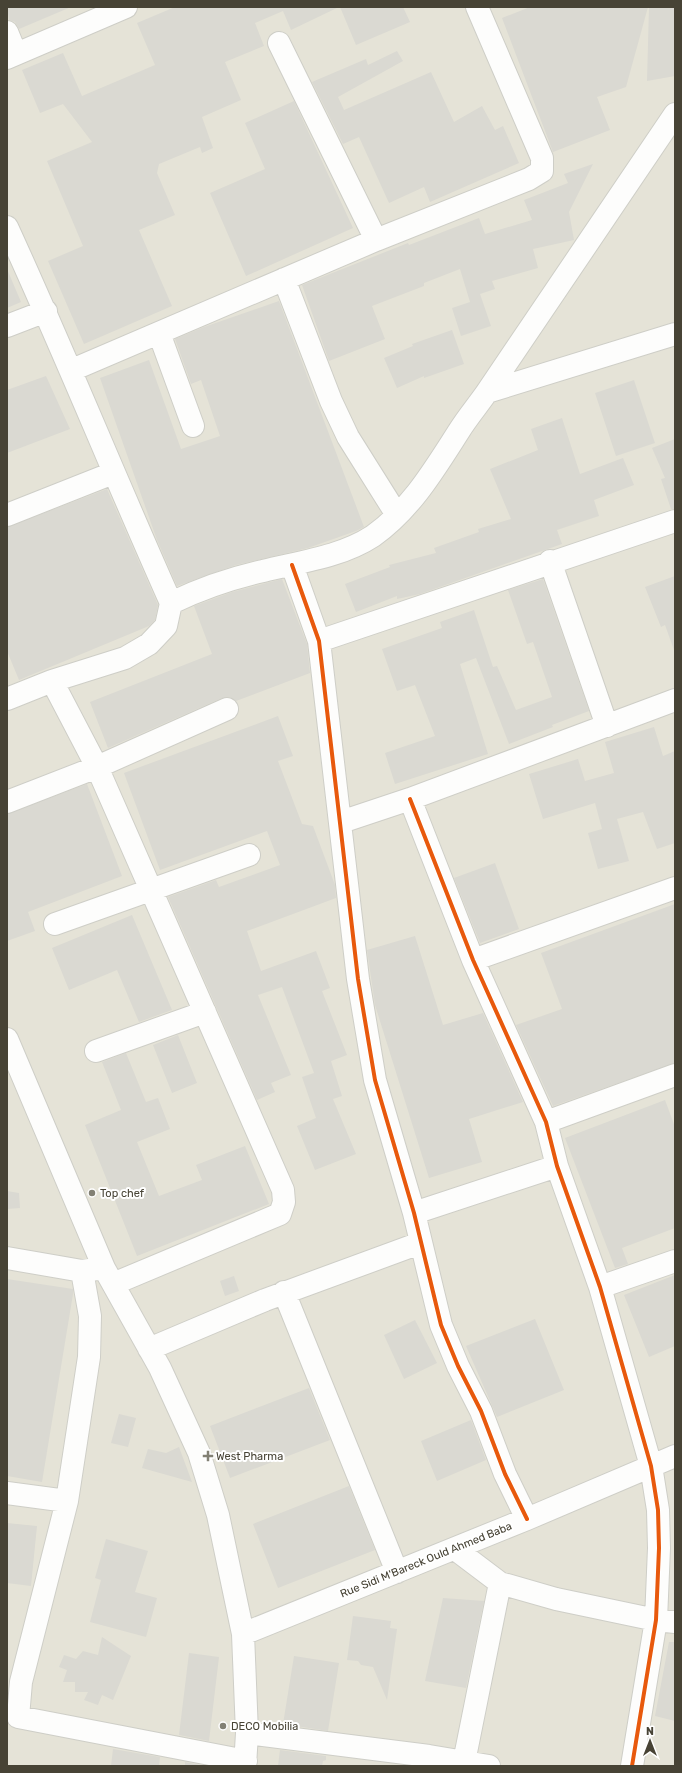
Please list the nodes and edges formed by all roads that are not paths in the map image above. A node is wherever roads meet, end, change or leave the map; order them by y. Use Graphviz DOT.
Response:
graph roads {
  1 [pos="126,7"];
  2 [pos="477,7"];
  3 [pos="7,32"];
  4 [pos="279,43"];
  5 [pos="12,56"];
  6 [pos="675,114"];
  7 [pos="7,227"];
  8 [pos="376,240"];
  9 [pos="284,279"];
  10 [pos="46,311"];
  11 [pos="7,326"];
  12 [pos="159,333"];
  13 [pos="675,334"];
  14 [pos="72,370"];
  15 [pos="488,392"];
  16 [pos="193,426"];
  17 [pos="113,472"];
  18 [pos="7,515"];
  19 [pos="397,515"];
  20 [pos="675,520"];
  21 [pos="550,562"];
  22 [pos="292,565"];
  23 [pos="172,603"];
  24 [pos="319,641"];
  25 [pos="52,681"];
  26 [pos="7,699"];
  27 [pos="675,700"];
  28 [pos="227,709"];
  29 [pos="607,726"];
  30 [pos="98,767"];
  31 [pos="410,799"];
  32 [pos="7,802"];
  33 [pos="341,822"];
  34 [pos="250,855"];
  35 [pos="675,888"];
  36 [pos="152,891"];
  37 [pos="55,924"];
  38 [pos="473,960"];
  39 [pos="205,1012"];
  40 [pos="7,1038"];
  41 [pos="96,1051"];
  42 [pos="675,1075"];
  43 [pos="546,1122"];
  44 [pos="557,1166"];
  45 [pos="414,1213"];
  46 [pos="420,1243"];
  47 [pos="7,1258"];
  48 [pos="675,1261"];
  49 [pos="82,1271"];
  50 [pos="109,1276"];
  51 [pos="600,1287"];
  52 [pos="284,1292"];
  53 [pos="149,1349"];
  54 [pos="675,1456"];
  55 [pos="651,1466"];
  56 [pos="7,1493"];
  57 [pos="67,1501"];
  58 [pos="527,1519"];
  59 [pos="455,1548"];
  60 [pos="398,1572"];
  61 [pos="500,1583"];
  62 [pos="666,1621"];
  63 [pos="243,1634"];
  64 [pos="13,1717"];
  65 [pos="247,1733"];
  66 [pos="464,1762"];
  67 [pos="246,1764"];
  68 [pos="489,1766"];
  69 [pos="632,1766"];
  1 -- 5 [label="street"];
  2 -- 8 [label="street"];
  3 -- 5 [label="street"];
  4 -- 8 [label="street"];
  6 -- 15 [label="street"];
  7 -- 10 [label="street"];
  8 -- 9 [label="street"];
  9 -- 12 [label="street"];
  9 -- 19 [label="street"];
  10 -- 11 [label="street"];
  10 -- 14 [label="street"];
  12 -- 14 [label="street"];
  12 -- 16 [label="street"];
  13 -- 15 [label="street"];
  14 -- 17 [label="street"];
  15 -- 19 [label="street"];
  17 -- 18 [label="street"];
  17 -- 23 [label="street"];
  19 -- 22 [label="street"];
  20 -- 21 [label="street"];
  21 -- 24 [label="street"];
  21 -- 29 [label="street"];
  22 -- 23 [label="street"];
  22 -- 24 [label="street"];
  23 -- 25 [label="street"];
  24 -- 33 [label="street"];
  25 -- 26 [label="street"];
  25 -- 30 [label="street"];
  27 -- 29 [label="street"];
  28 -- 30 [label="street"];
  29 -- 31 [label="street"];
  30 -- 32 [label="street"];
  30 -- 36 [label="street"];
  31 -- 33 [label="street"];
  31 -- 38 [label="street"];
  33 -- 45 [label="street"];
  34 -- 36 [label="street"];
  35 -- 38 [label="street"];
  36 -- 37 [label="street"];
  36 -- 39 [label="street"];
  38 -- 43 [label="street"];
  39 -- 41 [label="street"];
  39 -- 50 [label="street"];
  40 -- 50 [label="street"];
  42 -- 43 [label="street"];
  43 -- 44 [label="street"];
  44 -- 45 [label="street"];
  44 -- 51 [label="street"];
  45 -- 46 [label="street"];
  46 -- 52 [label="street"];
  46 -- 58 [label="street"];
  47 -- 49 [label="street"];
  48 -- 51 [label="street"];
  49 -- 50 [label="street"];
  49 -- 57 [label="street"];
  50 -- 53 [label="street"];
  51 -- 55 [label="street"];
  52 -- 53 [label="street"];
  52 -- 60 [label="street"];
  53 -- 63 [label="street"];
  54 -- 55 [label="street, Rue Sidi M'Bareck Ould Ahmed Baba"];
  55 -- 58 [label="street, Rue Sidi M'Bareck Ould Ahmed Baba"];
  55 -- 62 [label="street"];
  56 -- 57 [label="street"];
  57 -- 64 [label="street"];
  58 -- 59 [label="street, Rue Sidi M'Bareck Ould Ahmed Baba"];
  59 -- 60 [label="street, Rue Sidi M'Bareck Ould Ahmed Baba"];
  59 -- 61 [label="street"];
  60 -- 63 [label="street, Rue Sidi M'Bareck Ould Ahmed Baba"];
  61 -- 62 [label="street"];
  61 -- 66 [label="street"];
  62 -- 69 [label="street"];
  63 -- 65 [label="street"];
  64 -- 67 [label="street"];
  65 -- 66 [label="street"];
  65 -- 67 [label="street"];
  66 -- 68 [label="street"];
}
